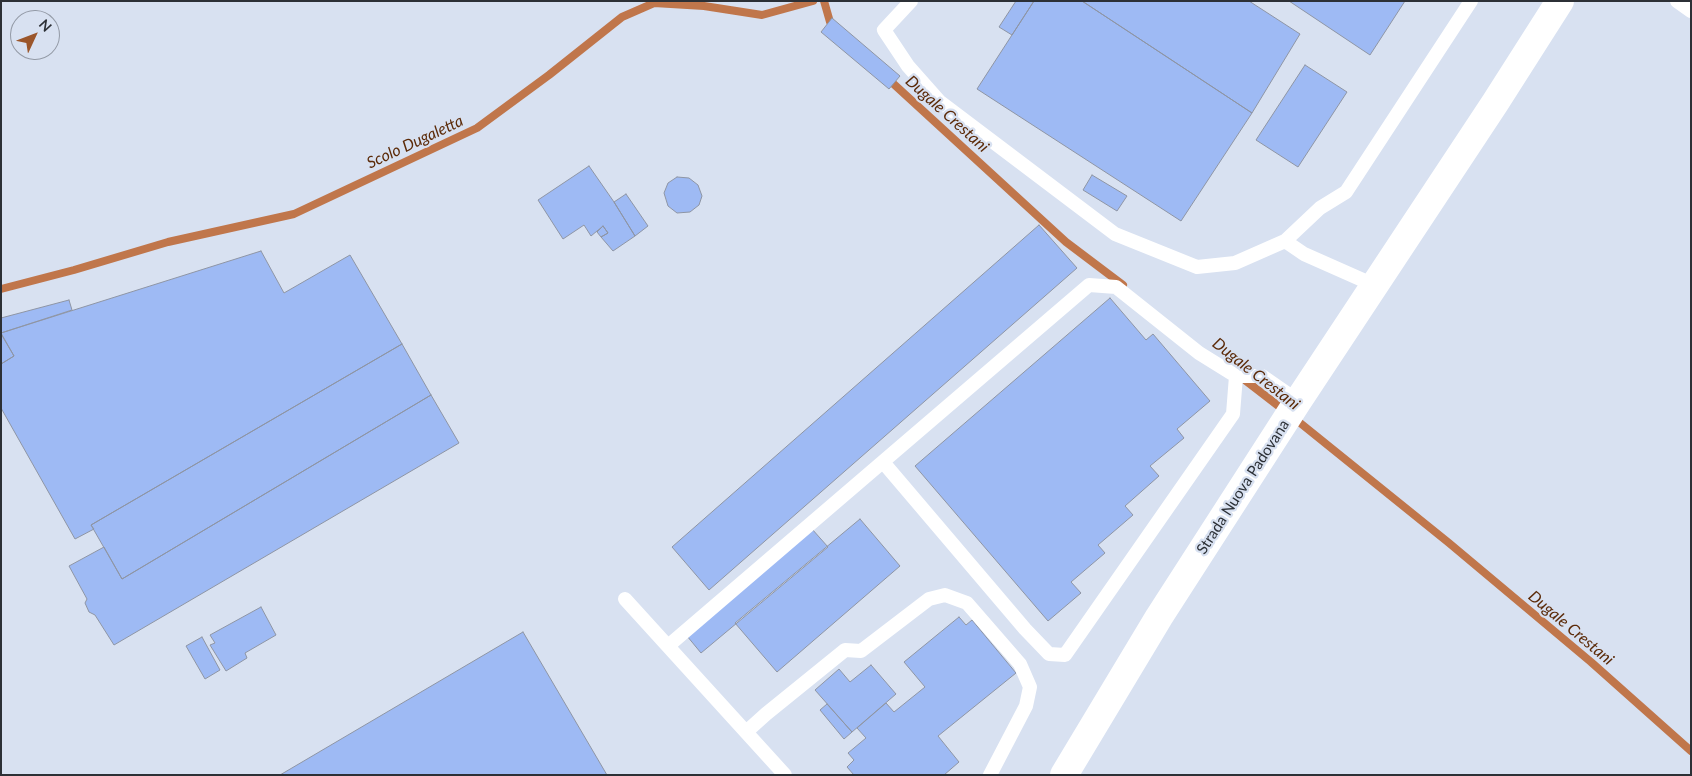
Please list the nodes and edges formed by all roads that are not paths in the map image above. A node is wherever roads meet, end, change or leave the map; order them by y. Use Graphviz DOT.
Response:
graph roads {
  1 [pos="911,1"];
  2 [pos="1471,1"];
  3 [pos="1560,1"];
  4 [pos="1677,1"];
  5 [pos="1691,11"];
  6 [pos="1285,241"];
  7 [pos="1374,285"];
  8 [pos="1236,376"];
  9 [pos="1298,401"];
  10 [pos="883,462"];
  11 [pos="625,598"];
  12 [pos="668,646"];
  13 [pos="746,732"];
  14 [pos="786,775"];
  15 [pos="990,775"];
  16 [pos="1064,775"];
  1 -- 6 [label="lane"];
  2 -- 6 [label="lane"];
  3 -- 7 [label="main road, Strada Nuova Padovana"];
  4 -- 5 [label="lane"];
  6 -- 7 [label="lane"];
  7 -- 9 [label="main road, Strada Nuova Padovana"];
  8 -- 9 [label="lane"];
  8 -- 10 [label="lane"];
  8 -- 10 [label="lane"];
  9 -- 16 [label="main road, Strada Nuova Padovana"];
  10 -- 12 [label="lane"];
  11 -- 12 [label="lane"];
  12 -- 13 [label="lane"];
  13 -- 14 [label="lane"];
  13 -- 15 [label="lane"];
}
